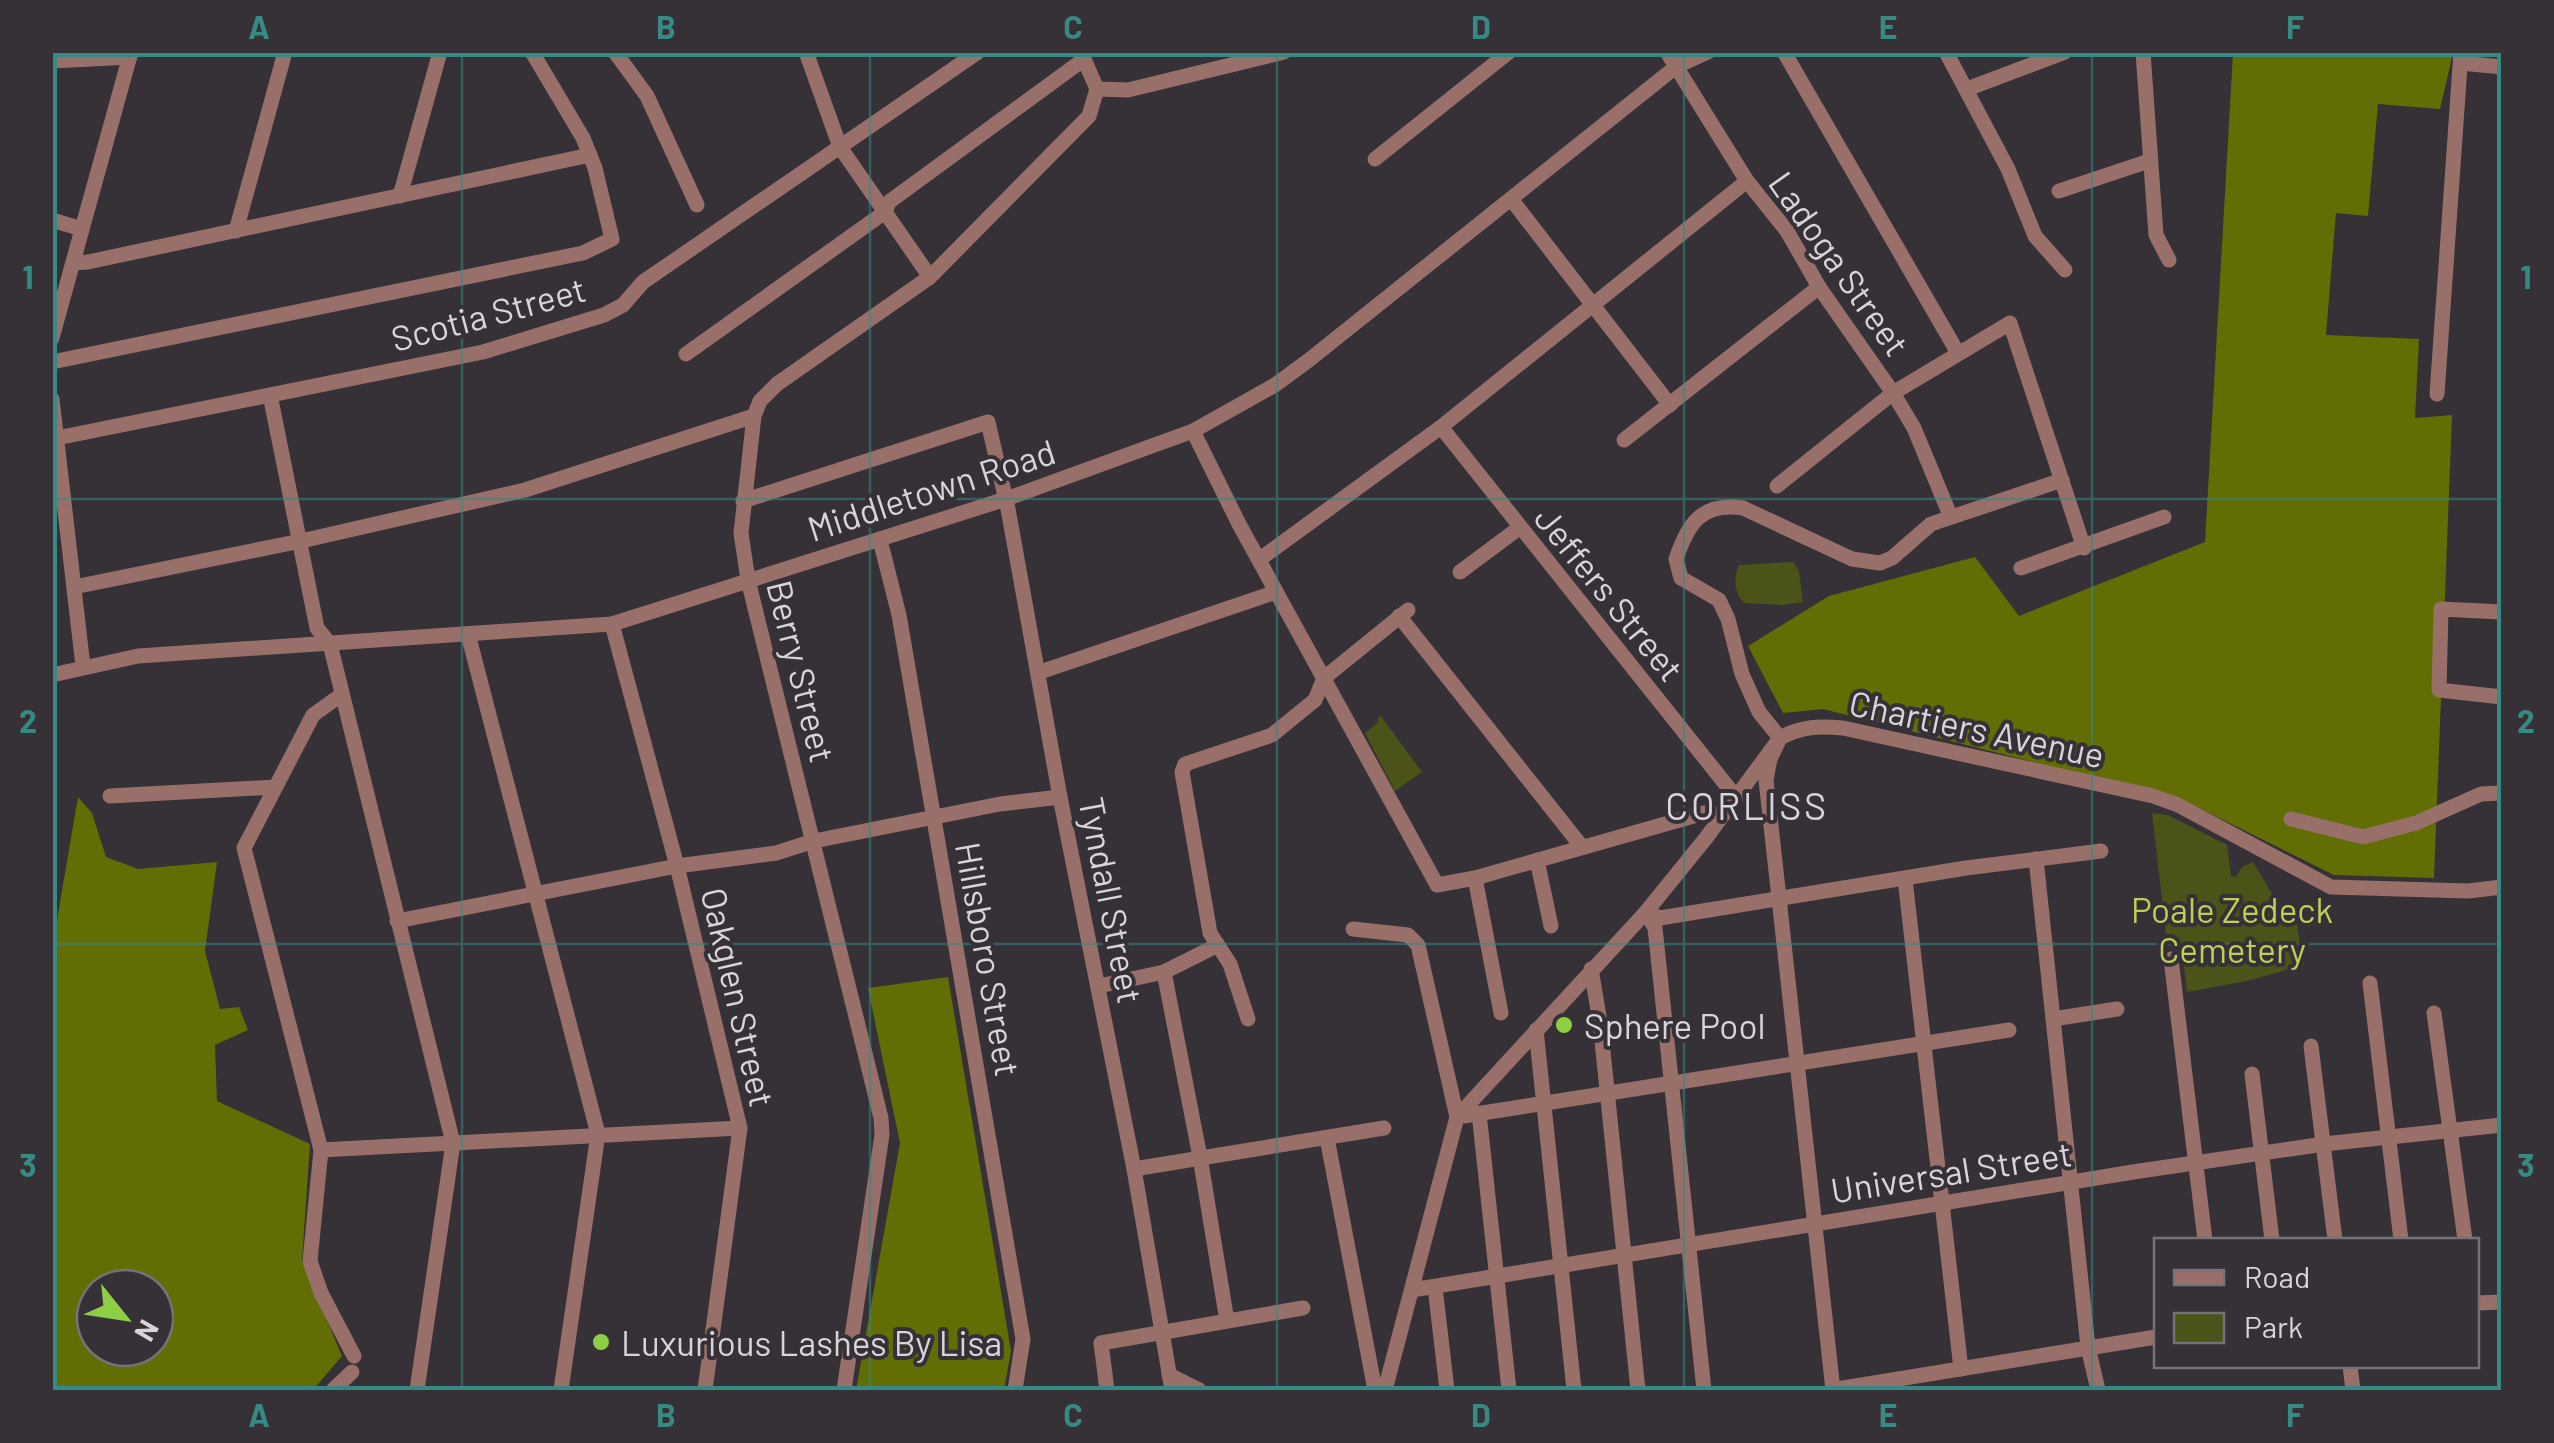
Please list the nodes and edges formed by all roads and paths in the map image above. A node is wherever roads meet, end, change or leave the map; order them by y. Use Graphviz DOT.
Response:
graph roads {
  1 [pos="285,52"];
  2 [pos="440,52"];
  3 [pos="532,52"];
  4 [pos="615,52"];
  5 [pos="806,52"];
  6 [pos="978,52"];
  7 [pos="1284,52"];
  8 [pos="1509,52"];
  9 [pos="1708,52"];
  10 [pos="1784,52"];
  11 [pos="1946,52"];
  12 [pos="2065,52"];
  13 [pos="2143,52"];
  14 [pos="131,55"];
  15 [pos="1082,56"];
  16 [pos="2461,58"];
  17 [pos="1672,59"];
  18 [pos="52,61"];
  19 [pos="2502,66"];
  20 [pos="1096,89"];
  21 [pos="1967,89"];
  22 [pos="840,147"];
  23 [pos="590,155"];
  24 [pos="1375,159"];
  25 [pos="2149,161"];
  26 [pos="1747,181"];
  27 [pos="2059,191"];
  28 [pos="400,196"];
  29 [pos="1511,200"];
  30 [pos="697,205"];
  31 [pos="885,212"];
  32 [pos="52,220"];
  33 [pos="82,229"];
  34 [pos="236,231"];
  35 [pos="2169,260"];
  36 [pos="73,262"];
  37 [pos="2065,270"];
  38 [pos="930,277"];
  39 [pos="1820,287"];
  40 [pos="1594,304"];
  41 [pos="52,338"];
  42 [pos="1958,353"];
  43 [pos="686,354"];
  44 [pos="52,362"];
  45 [pos="1893,393"];
  46 [pos="270,394"];
  47 [pos="2436,394"];
  48 [pos="52,400"];
  49 [pos="1670,404"];
  50 [pos="754,416"];
  51 [pos="1441,427"];
  52 [pos="1193,431"];
  53 [pos="57,438"];
  54 [pos="1624,440"];
  55 [pos="2062,480"];
  56 [pos="1777,486"];
  57 [pos="1006,498"];
  58 [pos="743,500"];
  59 [pos="1950,516"];
  60 [pos="2164,517"];
  61 [pos="1518,528"];
  62 [pos="880,540"];
  63 [pos="301,541"];
  64 [pos="2084,548"];
  65 [pos="1260,559"];
  66 [pos="2021,568"];
  67 [pos="1460,572"];
  68 [pos="748,580"];
  69 [pos="74,586"];
  70 [pos="1276,592"];
  71 [pos="2502,612"];
  72 [pos="612,624"];
  73 [pos="468,634"];
  74 [pos="330,644"];
  75 [pos="83,666"];
  76 [pos="1040,672"];
  77 [pos="52,675"];
  78 [pos="1324,678"];
  79 [pos="341,696"];
  80 [pos="2502,697"];
  81 [pos="1780,738"];
  82 [pos="275,786"];
  83 [pos="2502,793"];
  84 [pos="110,796"];
  85 [pos="1735,796"];
  86 [pos="1060,797"];
  87 [pos="1723,814"];
  88 [pos="934,817"];
  89 [pos="2291,819"];
  90 [pos="814,842"];
  91 [pos="1582,847"];
  92 [pos="2101,851"];
  93 [pos="2036,859"];
  94 [pos="1537,860"];
  95 [pos="676,866"];
  96 [pos="1475,878"];
  97 [pos="1905,879"];
  98 [pos="2502,888"];
  99 [pos="536,893"];
  100 [pos="1779,899"];
  101 [pos="1646,912"];
  102 [pos="397,921"];
  103 [pos="1551,926"];
  104 [pos="1353,928"];
  105 [pos="1216,946"];
  106 [pos="2171,959"];
  107 [pos="1591,969"];
  108 [pos="1164,972"];
  109 [pos="2370,984"];
  110 [pos="1099,986"];
  111 [pos="2117,1009"];
  112 [pos="1500,1013"];
  113 [pos="2434,1013"];
  114 [pos="1248,1019"];
  115 [pos="2053,1019"];
  116 [pos="1536,1030"];
  117 [pos="2009,1030"];
  118 [pos="1924,1042"];
  119 [pos="2311,1046"];
  120 [pos="1796,1062"];
  121 [pos="2252,1074"];
  122 [pos="1669,1082"];
  123 [pos="1607,1093"];
  124 [pos="1543,1103"];
  125 [pos="1480,1113"];
  126 [pos="1457,1117"];
  127 [pos="2502,1124"];
  128 [pos="740,1128"];
  129 [pos="1384,1128"];
  130 [pos="2452,1130"];
  131 [pos="598,1134"];
  132 [pos="1327,1138"];
  133 [pos="2390,1139"];
  134 [pos="452,1144"];
  135 [pos="2324,1144"];
  136 [pos="320,1150"];
  137 [pos="2261,1153"];
  138 [pos="1200,1156"];
  139 [pos="2196,1164"];
  140 [pos="1134,1170"];
  141 [pos="2072,1182"];
  142 [pos="1942,1204"];
  143 [pos="1813,1224"];
  144 [pos="2205,1238"];
  145 [pos="2272,1238"];
  146 [pos="2335,1238"];
  147 [pos="2401,1238"];
  148 [pos="2465,1238"];
  149 [pos="1688,1246"];
  150 [pos="1623,1256"];
  151 [pos="1562,1267"];
  152 [pos="1497,1276"];
  153 [pos="1436,1287"];
  154 [pos="1412,1290"];
  155 [pos="1303,1308"];
  156 [pos="1227,1321"];
  157 [pos="1162,1332"];
  158 [pos="2154,1336"];
  159 [pos="2088,1347"];
  160 [pos="1961,1368"];
  161 [pos="1170,1383"];
  162 [pos="1919,1383"];
  163 [pos="333,1390"];
  164 [pos="418,1390"];
  165 [pos="562,1390"];
  166 [pos="705,1390"];
  167 [pos="844,1390"];
  168 [pos="1016,1390"];
  169 [pos="1107,1390"];
  170 [pos="1199,1390"];
  171 [pos="1375,1390"];
  172 [pos="1385,1390"];
  173 [pos="1447,1390"];
  174 [pos="1509,1390"];
  175 [pos="1574,1390"];
  176 [pos="1638,1390"];
  177 [pos="1704,1390"];
  178 [pos="1832,1390"];
  179 [pos="2098,1390"];
  1 -- 34 [label="street"];
  2 -- 28 [label="street"];
  3 -- 23 [label="street"];
  4 -- 30 [label="street"];
  5 -- 22 [label="street"];
  6 -- 22 [label="street, Scotia Street"];
  7 -- 20 [label="street"];
  8 -- 24 [label="street"];
  9 -- 17 [label="street, Middletown Road"];
  10 -- 42 [label="street"];
  11 -- 21 [label="street"];
  12 -- 21 [label="street"];
  13 -- 25 [label="street"];
  14 -- 18 [label="street"];
  14 -- 33 [label="street"];
  15 -- 20 [label="street"];
  15 -- 31 [label="street"];
  16 -- 19 [label="street"];
  16 -- 47 [label="street"];
  17 -- 26 [label="street, Ladoga Street"];
  17 -- 29 [label="street, Middletown Road"];
  20 -- 38 [label="street"];
  21 -- 37 [label="street"];
  22 -- 31 [label="street"];
  22 -- 46 [label="street, Scotia Street"];
  23 -- 28 [label="street"];
  23 -- 44 [label="street"];
  25 -- 27 [label="street"];
  25 -- 35 [label="street"];
  26 -- 39 [label="street, Ladoga Street"];
  26 -- 40 [label="street"];
  28 -- 34 [label="street"];
  29 -- 40 [label="street"];
  29 -- 52 [label="street, Middletown Road"];
  31 -- 38 [label="street"];
  31 -- 43 [label="street"];
  32 -- 33 [label="street"];
  33 -- 36 [label="street"];
  34 -- 36 [label="street"];
  36 -- 41 [label="street"];
  38 -- 50 [label="street"];
  39 -- 45 [label="street, Ladoga Street"];
  39 -- 49 [label="street"];
  40 -- 49 [label="street"];
  40 -- 51 [label="street"];
  42 -- 45 [label="street"];
  42 -- 55 [label="street"];
  45 -- 56 [label="street"];
  45 -- 59 [label="street, Ladoga Street"];
  46 -- 53 [label="street, Scotia Street"];
  46 -- 63 [label="street"];
  48 -- 53 [label="street"];
  49 -- 54 [label="street"];
  50 -- 58 [label="street, Berry Street"];
  50 -- 63 [label="street"];
  51 -- 61 [label="street, Jeffers Street"];
  51 -- 65 [label="street"];
  52 -- 57 [label="street, Middletown Road"];
  52 -- 65 [label="street"];
  53 -- 69 [label="street"];
  55 -- 59 [label="street"];
  55 -- 64 [label="street"];
  57 -- 58 [label="street, Tyndall Street"];
  57 -- 62 [label="street, Middletown Road"];
  57 -- 76 [label="street, Tyndall Street"];
  58 -- 68 [label="street, Berry Street"];
  59 -- 81 [label="street"];
  60 -- 64 [label="street"];
  61 -- 67 [label="street"];
  61 -- 85 [label="street, Jeffers Street"];
  62 -- 68 [label="street, Middletown Road"];
  62 -- 88 [label="street, Hillsboro Street"];
  63 -- 69 [label="street"];
  63 -- 74 [label="street"];
  64 -- 66 [label="street"];
  65 -- 70 [label="street"];
  68 -- 72 [label="street, Middletown Road"];
  68 -- 90 [label="street, Berry Street"];
  69 -- 75 [label="street"];
  70 -- 76 [label="street"];
  70 -- 78 [label="street"];
  71 -- 80 [label="street"];
  72 -- 73 [label="street, Middletown Road"];
  72 -- 95 [label="street, Oakglen Street"];
  73 -- 74 [label="street, Middletown Road"];
  73 -- 99 [label="street"];
  74 -- 75 [label="street, Middletown Road"];
  74 -- 79 [label="street"];
  75 -- 77 [label="street, Middletown Road"];
  76 -- 86 [label="street, Tyndall Street"];
  78 -- 91 [label="street"];
  78 -- 96 [label="street"];
  78 -- 105 [label="street"];
  79 -- 82 [label="street"];
  79 -- 102 [label="street"];
  81 -- 85 [label="street"];
  81 -- 98 [label="street, Chartiers Avenue"];
  81 -- 100 [label="street"];
  82 -- 84 [label="street"];
  82 -- 136 [label="street"];
  83 -- 89 [label="street"];
  85 -- 87 [label="street"];
  86 -- 88 [label="street"];
  86 -- 110 [label="street, Tyndall Street"];
  87 -- 91 [label="street"];
  87 -- 101 [label="street"];
  88 -- 90 [label="street"];
  88 -- 168 [label="street, Hillsboro Street"];
  90 -- 95 [label="street"];
  90 -- 167 [label="street, Berry Street"];
  91 -- 94 [label="street"];
  92 -- 93 [label="street"];
  93 -- 97 [label="street"];
  93 -- 115 [label="street"];
  94 -- 96 [label="street"];
  94 -- 103 [label="street"];
  95 -- 99 [label="street"];
  95 -- 128 [label="street, Oakglen Street"];
  96 -- 112 [label="street"];
  97 -- 100 [label="street"];
  97 -- 118 [label="street"];
  99 -- 102 [label="street"];
  99 -- 131 [label="street"];
  100 -- 101 [label="street"];
  100 -- 120 [label="street"];
  101 -- 107 [label="street"];
  101 -- 122 [label="street"];
  102 -- 134 [label="street"];
  104 -- 126 [label="street"];
  105 -- 108 [label="street"];
  105 -- 114 [label="street"];
  106 -- 139 [label="street"];
  107 -- 116 [label="street"];
  107 -- 123 [label="street"];
  108 -- 110 [label="street"];
  108 -- 138 [label="street"];
  109 -- 133 [label="street"];
  110 -- 140 [label="street, Tyndall Street"];
  111 -- 115 [label="street"];
  113 -- 130 [label="street"];
  115 -- 141 [label="street"];
  116 -- 124 [label="street"];
  116 -- 126 [label="street"];
  117 -- 118 [label="street"];
  118 -- 120 [label="street"];
  118 -- 142 [label="street"];
  119 -- 135 [label="street"];
  120 -- 122 [label="street"];
  120 -- 143 [label="street"];
  121 -- 137 [label="street"];
  122 -- 123 [label="street"];
  122 -- 149 [label="street"];
  123 -- 124 [label="street"];
  123 -- 150 [label="street"];
  124 -- 125 [label="street"];
  124 -- 151 [label="street"];
  125 -- 126 [label="street"];
  125 -- 152 [label="street"];
  126 -- 154 [label="street"];
  127 -- 130 [label="street, Universal Street"];
  128 -- 131 [label="street"];
  128 -- 166 [label="street, Oakglen Street"];
  129 -- 132 [label="street"];
  130 -- 133 [label="street, Universal Street"];
  130 -- 148 [label="street"];
  131 -- 134 [label="street"];
  131 -- 165 [label="street"];
  132 -- 138 [label="street"];
  132 -- 171 [label="street"];
  133 -- 135 [label="street, Universal Street"];
  133 -- 147 [label="street"];
  134 -- 136 [label="street"];
  134 -- 164 [label="street"];
  135 -- 137 [label="street, Universal Street"];
  135 -- 146 [label="street"];
  136 -- 163 [label="street"];
  137 -- 139 [label="street, Universal Street"];
  137 -- 145 [label="street"];
  138 -- 140 [label="street"];
  138 -- 156 [label="street"];
  139 -- 141 [label="street, Universal Street"];
  139 -- 144 [label="street"];
  140 -- 157 [label="street, Tyndall Street"];
  141 -- 142 [label="street, Universal Street"];
  141 -- 159 [label="street"];
  142 -- 143 [label="street, Universal Street"];
  142 -- 160 [label="street"];
  143 -- 149 [label="street, Universal Street"];
  143 -- 178 [label="street"];
  149 -- 150 [label="street, Universal Street"];
  149 -- 177 [label="street"];
  150 -- 151 [label="street, Universal Street"];
  150 -- 176 [label="street"];
  151 -- 152 [label="street, Universal Street"];
  151 -- 175 [label="street"];
  152 -- 153 [label="street, Universal Street"];
  152 -- 174 [label="street"];
  153 -- 154 [label="street, Universal Street"];
  153 -- 173 [label="street"];
  154 -- 172 [label="street"];
  155 -- 156 [label="street"];
  156 -- 157 [label="street"];
  157 -- 161 [label="street, Tyndall Street"];
  157 -- 169 [label="street"];
  158 -- 159 [label="street"];
  159 -- 160 [label="street"];
  159 -- 179 [label="street"];
  160 -- 162 [label="street"];
  161 -- 170 [label="street"];
  162 -- 178 [label="street"];
}
